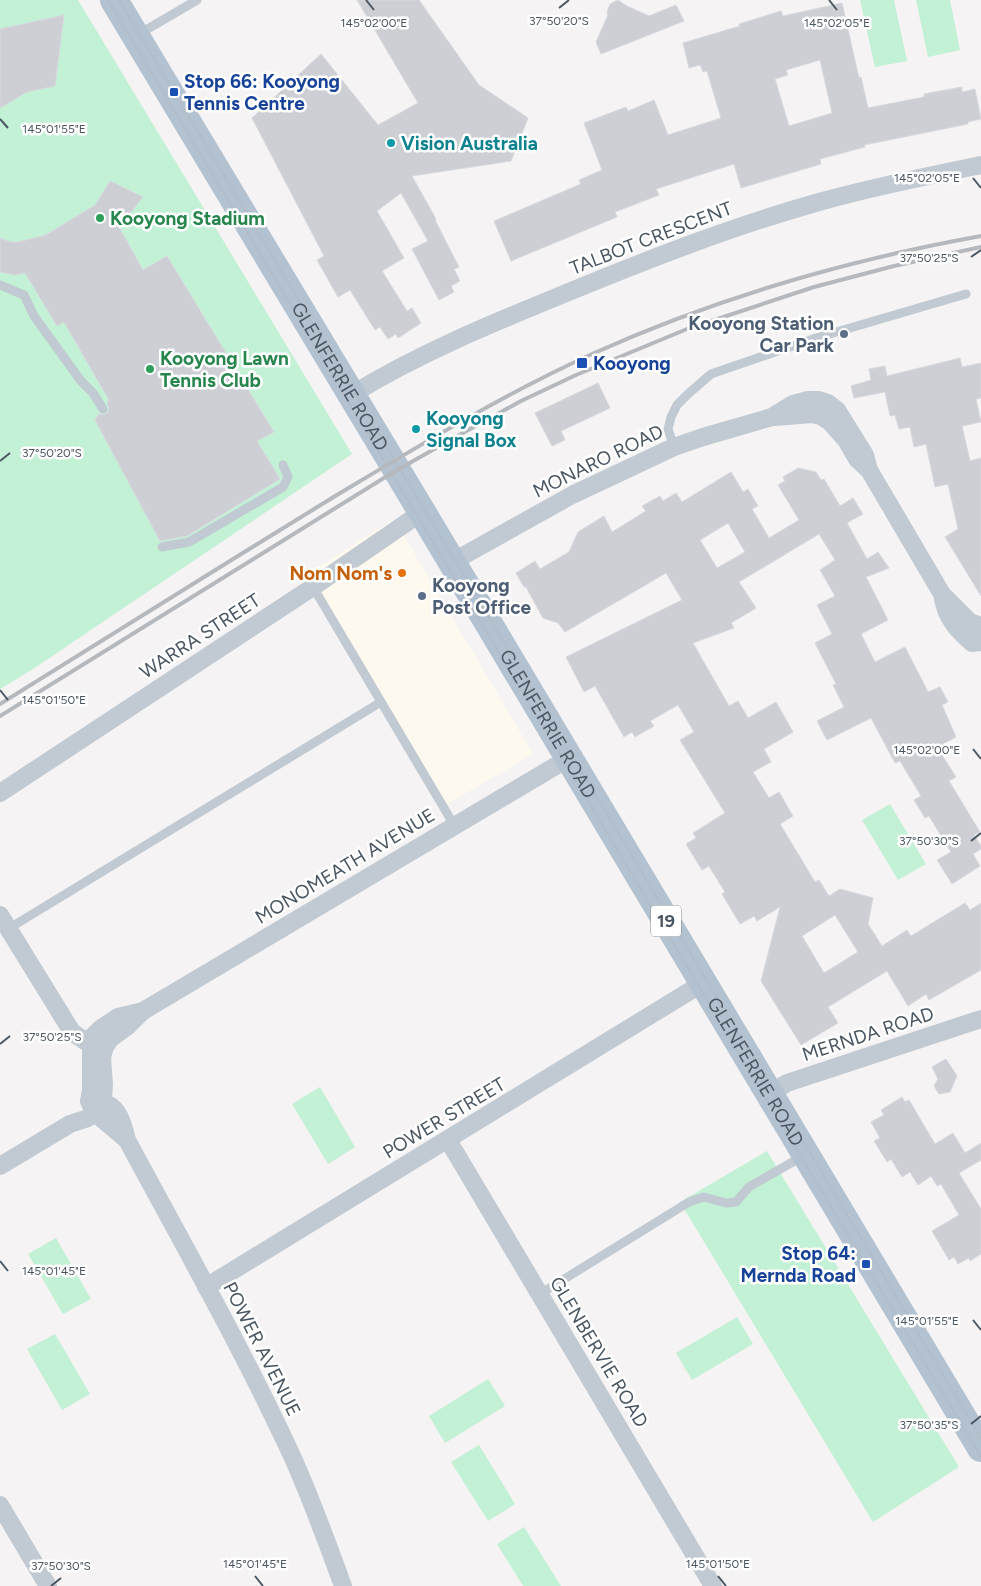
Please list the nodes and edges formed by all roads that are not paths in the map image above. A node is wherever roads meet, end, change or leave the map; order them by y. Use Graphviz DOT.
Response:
graph roads {
  1 [pos="114,0"];
  2 [pos="197,0"];
  3 [pos="135,36"];
  4 [pos="981,165"];
  5 [pos="0,285"];
  6 [pos="966,294"];
  7 [pos="351,395"];
  8 [pos="102,409"];
  9 [pos="674,447"];
  10 [pos="283,465"];
  11 [pos="422,512"];
  12 [pos="162,547"];
  13 [pos="452,562"];
  14 [pos="313,587"];
  15 [pos="942,594"];
  16 [pos="977,625"];
  17 [pos="976,642"];
  18 [pos="981,658"];
  19 [pos="381,702"];
  20 [pos="568,758"];
  21 [pos="0,793"];
  22 [pos="454,825"];
  23 [pos="4,922"];
  24 [pos="703,983"];
  25 [pos="981,1019"];
  26 [pos="98,1045"];
  27 [pos="769,1094"];
  28 [pos="95,1104"];
  29 [pos="448,1140"];
  30 [pos="806,1154"];
  31 [pos="0,1166"];
  32 [pos="206,1287"];
  33 [pos="540,1294"];
  34 [pos="981,1448"];
  35 [pos="0,1505"];
  36 [pos="48,1586"];
  37 [pos="343,1586"];
  38 [pos="714,1586"];
  1 -- 3 [label="main road, GLENFERRIE ROAD / 19"];
  2 -- 3 [label="lane"];
  3 -- 7 [label="main road, GLENFERRIE ROAD / 19"];
  4 -- 7 [label="street, TALBOT CRESCENT"];
  5 -- 8 [label="lane"];
  6 -- 9 [label="lane"];
  7 -- 11 [label="main road, GLENFERRIE ROAD / 19"];
  9 -- 13 [label="street, MONARO ROAD"];
  9 -- 15 [label="street, MONARO ROAD"];
  10 -- 12 [label="lane"];
  11 -- 13 [label="main road, GLENFERRIE ROAD / 19"];
  11 -- 14 [label="street, WARRA STREET"];
  13 -- 20 [label="main road, GLENFERRIE ROAD / 19"];
  14 -- 19 [label="lane"];
  14 -- 21 [label="street, WARRA STREET"];
  15 -- 16 [label="street, MONARO ROAD"];
  15 -- 17 [label="street, MONARO ROAD"];
  16 -- 17 [label="street"];
  17 -- 18 [label="street, MONARO ROAD"];
  19 -- 22 [label="lane"];
  19 -- 23 [label="lane"];
  20 -- 22 [label="street, MONOMEATH AVENUE"];
  20 -- 24 [label="main road, GLENFERRIE ROAD / 19"];
  22 -- 26 [label="street, MONOMEATH AVENUE"];
  23 -- 26 [label="street"];
  24 -- 27 [label="main road, GLENFERRIE ROAD / 19"];
  24 -- 29 [label="street, POWER STREET"];
  25 -- 27 [label="street, MERNDA ROAD"];
  26 -- 28 [label="street"];
  27 -- 30 [label="main road, GLENFERRIE ROAD / 19"];
  28 -- 31 [label="street"];
  28 -- 32 [label="street, POWER AVENUE"];
  29 -- 32 [label="street, POWER STREET"];
  29 -- 33 [label="street, GLENBERVIE ROAD"];
  30 -- 33 [label="lane"];
  30 -- 34 [label="main road, GLENFERRIE ROAD / 19"];
  32 -- 37 [label="street, POWER AVENUE"];
  33 -- 38 [label="street, GLENBERVIE ROAD"];
  35 -- 36 [label="street"];
}
